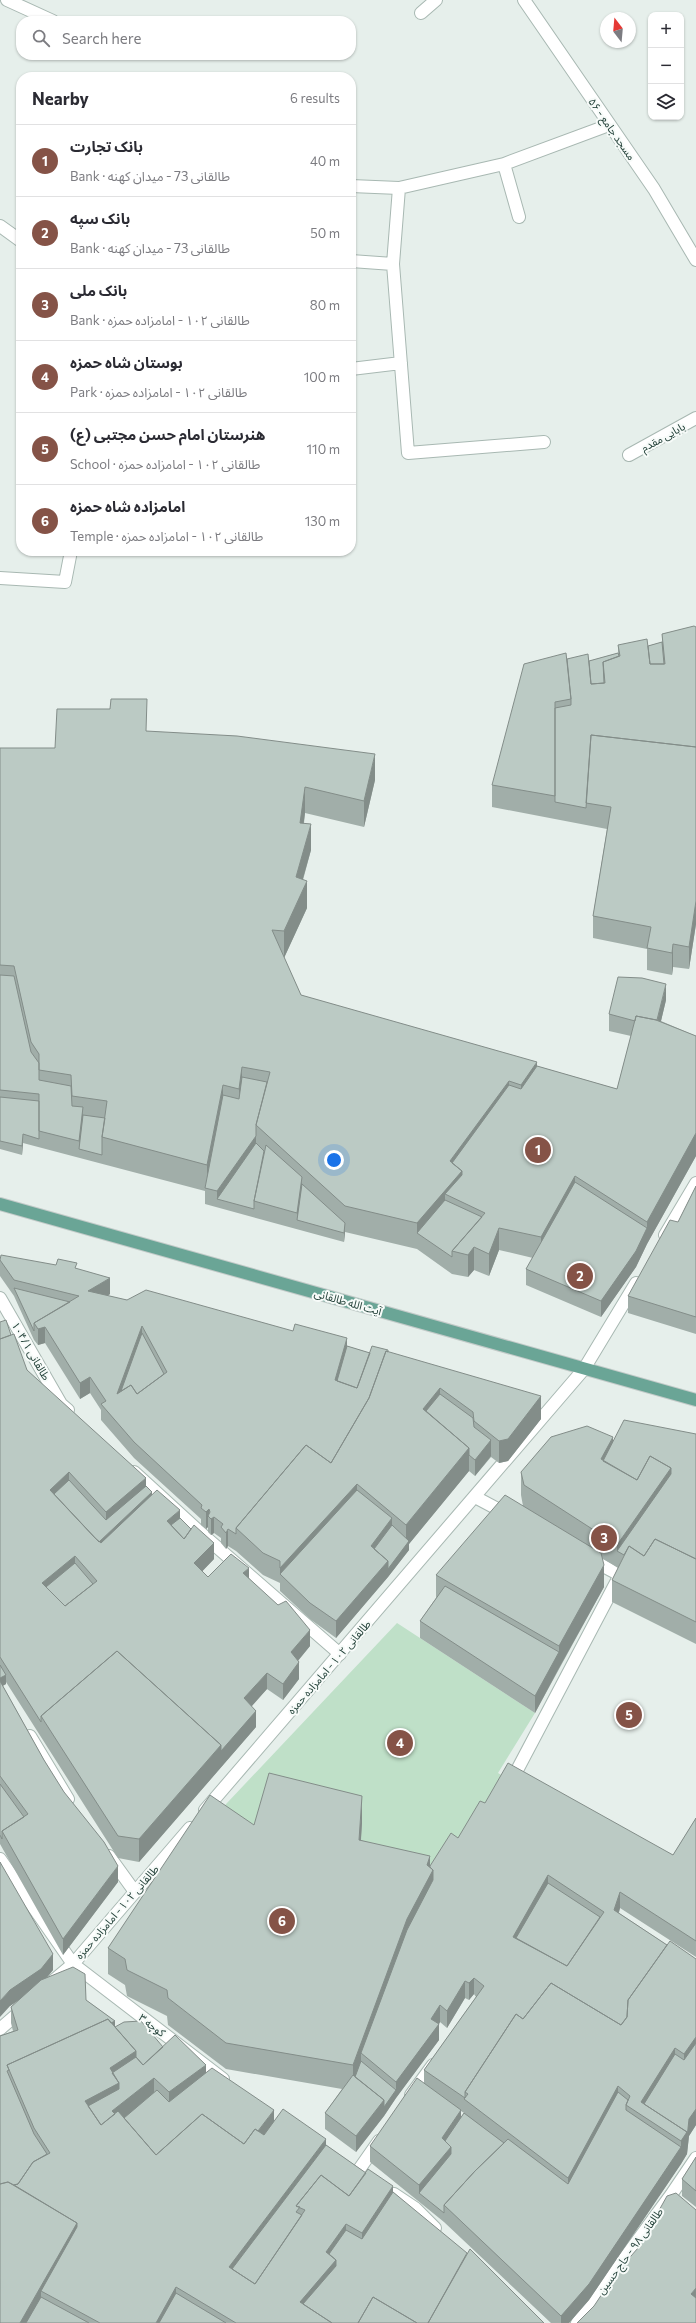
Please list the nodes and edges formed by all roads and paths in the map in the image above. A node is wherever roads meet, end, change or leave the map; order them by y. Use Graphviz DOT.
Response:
graph roads {
  1 [pos="7,0"];
  2 [pos="436,0"];
  3 [pos="524,0"];
  4 [pos="421,13"];
  5 [pos="42,16"];
  6 [pos="610,125"];
  7 [pos="504,164"];
  8 [pos="356,186"];
  9 [pos="399,188"];
  10 [pos="519,217"];
  11 [pos="0,226"];
  12 [pos="16,237"];
  13 [pos="696,260"];
  14 [pos="356,261"];
  15 [pos="393,264"];
  16 [pos="401,363"];
  17 [pos="356,368"];
  18 [pos="696,418"];
  19 [pos="544,442"];
  20 [pos="629,455"];
  21 [pos="70,556"];
  22 [pos="0,578"];
  23 [pos="696,1183"];
  24 [pos="0,1204"];
  25 [pos="659,1245"];
  26 [pos="643,1272"];
  27 [pos="0,1298"];
  28 [pos="13,1320"];
  29 [pos="0,1325"];
  30 [pos="584,1369"];
  31 [pos="696,1400"];
  32 [pos="79,1421"];
  33 [pos="126,1464"];
  34 [pos="161,1497"];
  35 [pos="475,1497"];
  36 [pos="150,1507"];
  37 [pos="516,1519"];
  38 [pos="578,1553"];
  39 [pos="228,1556"];
  40 [pos="218,1567"];
  41 [pos="340,1654"];
  42 [pos="22,1724"];
  43 [pos="514,1776"];
  44 [pos="76,1810"];
  45 [pos="103,1848"];
  46 [pos="0,1859"];
  47 [pos="135,1892"];
  48 [pos="72,1964"];
  49 [pos="45,1989"];
  50 [pos="34,1999"];
  51 [pos="0,2029"];
  52 [pos="438,2058"];
  53 [pos="218,2076"];
  54 [pos="206,2085"];
  55 [pos="236,2088"];
  56 [pos="416,2089"];
  57 [pos="429,2098"];
  58 [pos="402,2108"];
  59 [pos="385,2133"];
  60 [pos="696,2158"];
  61 [pos="346,2162"];
  62 [pos="358,2171"];
  63 [pos="371,2179"];
  64 [pos="383,2188"];
  65 [pos="671,2195"];
  66 [pos="681,2204"];
  67 [pos="443,2236"];
  68 [pos="577,2323"];
  1 -- 5 [label="street"];
  2 -- 4 [label="street"];
  3 -- 6 [label="street, ۵۶ - مسجد جامع"];
  6 -- 7 [label="street"];
  6 -- 13 [label="street, ۵۶ - مسجد جامع"];
  7 -- 9 [label="street"];
  7 -- 10 [label="street"];
  8 -- 9 [label="street"];
  9 -- 15 [label="street"];
  11 -- 12 [label="street"];
  14 -- 15 [label="street"];
  15 -- 16 [label="street"];
  16 -- 17 [label="street"];
  16 -- 19 [label="street"];
  18 -- 20 [label="street, بابایی مقدم"];
  21 -- 22 [label="street"];
  23 -- 25 [label="street"];
  24 -- 30 [label="main road, آیت الله طالقانی"];
  26 -- 30 [label="street, طالقانی ۱۰۲ - امامزاده حمزه"];
  27 -- 28 [label="street, طالقانی ۱۰۴/۱"];
  28 -- 29 [label="street"];
  28 -- 32 [label="street, طالقانی ۱۰۴/۱"];
  30 -- 31 [label="main road, آیت الله طالقانی"];
  30 -- 35 [label="street, طالقانی ۱۰۲ - امامزاده حمزه"];
  33 -- 34 [label="street"];
  34 -- 36 [label="street"];
  34 -- 39 [label="street"];
  35 -- 37 [label="street"];
  35 -- 41 [label="street, طالقانی ۱۰۲ - امامزاده حمزه"];
  38 -- 43 [label="street"];
  39 -- 40 [label="street"];
  39 -- 41 [label="street"];
  41 -- 47 [label="street, طالقانی ۱۰۲ - امامزاده حمزه"];
  42 -- 44 [label="street"];
  45 -- 47 [label="street"];
  46 -- 48 [label="street, کوچه ۳"];
  47 -- 48 [label="street, طالقانی ۱۰۲ - امامزاده حمزه"];
  48 -- 49 [label="street, طالقانی ۱۰۲ - امامزاده حمزه"];
  48 -- 53 [label="street, کوچه ۳"];
  50 -- 51 [label="street"];
  52 -- 56 [label="street"];
  53 -- 54 [label="street"];
  53 -- 55 [label="street, کوچه ۳"];
  56 -- 57 [label="street"];
  56 -- 58 [label="street"];
  59 -- 62 [label="street"];
  60 -- 65 [label="street, طالقانی ۹۸ - حاج حسین"];
  61 -- 62 [label="street"];
  62 -- 63 [label="street"];
  64 -- 67 [label="street"];
  65 -- 66 [label="street"];
  65 -- 68 [label="street, طالقانی ۹۸ - حاج حسین"];
}
